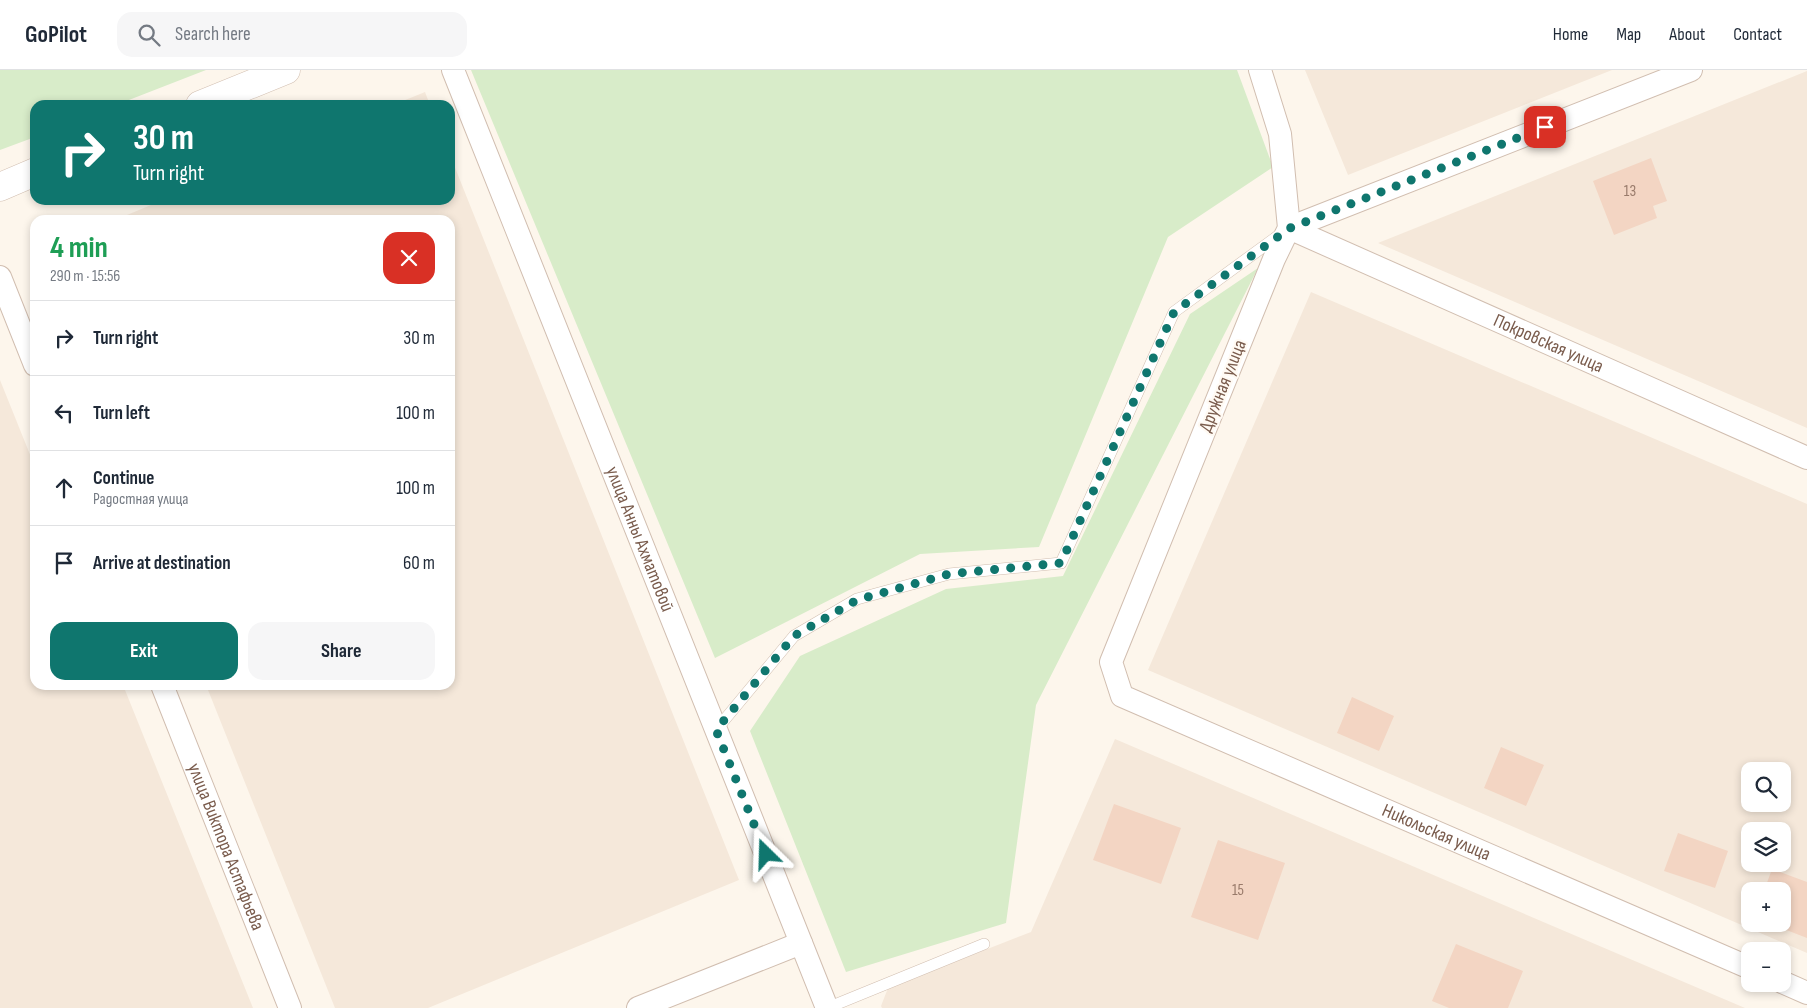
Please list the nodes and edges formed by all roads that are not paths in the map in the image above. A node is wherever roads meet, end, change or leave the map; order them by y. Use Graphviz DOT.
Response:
graph roads {
  1 [pos="286,70"];
  2 [pos="453,70"];
  3 [pos="1260,70"];
  4 [pos="1690,70"];
  5 [pos="212,100"];
  6 [pos="30,174"];
  7 [pos="0,187"];
  8 [pos="1290,228"];
  9 [pos="0,277"];
  10 [pos="30,352"];
  11 [pos="1807,458"];
  12 [pos="164,690"];
  13 [pos="1122,696"];
  14 [pos="716,730"];
  15 [pos="801,943"];
  16 [pos="984,944"];
  17 [pos="1741,964"];
  18 [pos="1791,986"];
  19 [pos="1807,993"];
  20 [pos="290,1008"];
  21 [pos="638,1008"];
  22 [pos="827,1008"];
  1 -- 5 [label="street"];
  2 -- 14 [label="street, улица Анны Ахматовой"];
  3 -- 8 [label="street"];
  4 -- 8 [label="street"];
  6 -- 7 [label="street"];
  8 -- 11 [label="street, Покровская улица"];
  8 -- 13 [label="street, Дружная улица"];
  8 -- 14 [label="lane"];
  9 -- 10 [label="street"];
  12 -- 20 [label="street, улица Виктора Астафьева"];
  13 -- 17 [label="street, Никольская улица"];
  14 -- 15 [label="street, улица Анны Ахматовой"];
  15 -- 21 [label="street"];
  15 -- 22 [label="street, улица Анны Ахматовой"];
  16 -- 22 [label="lane"];
  18 -- 19 [label="street"];
}
